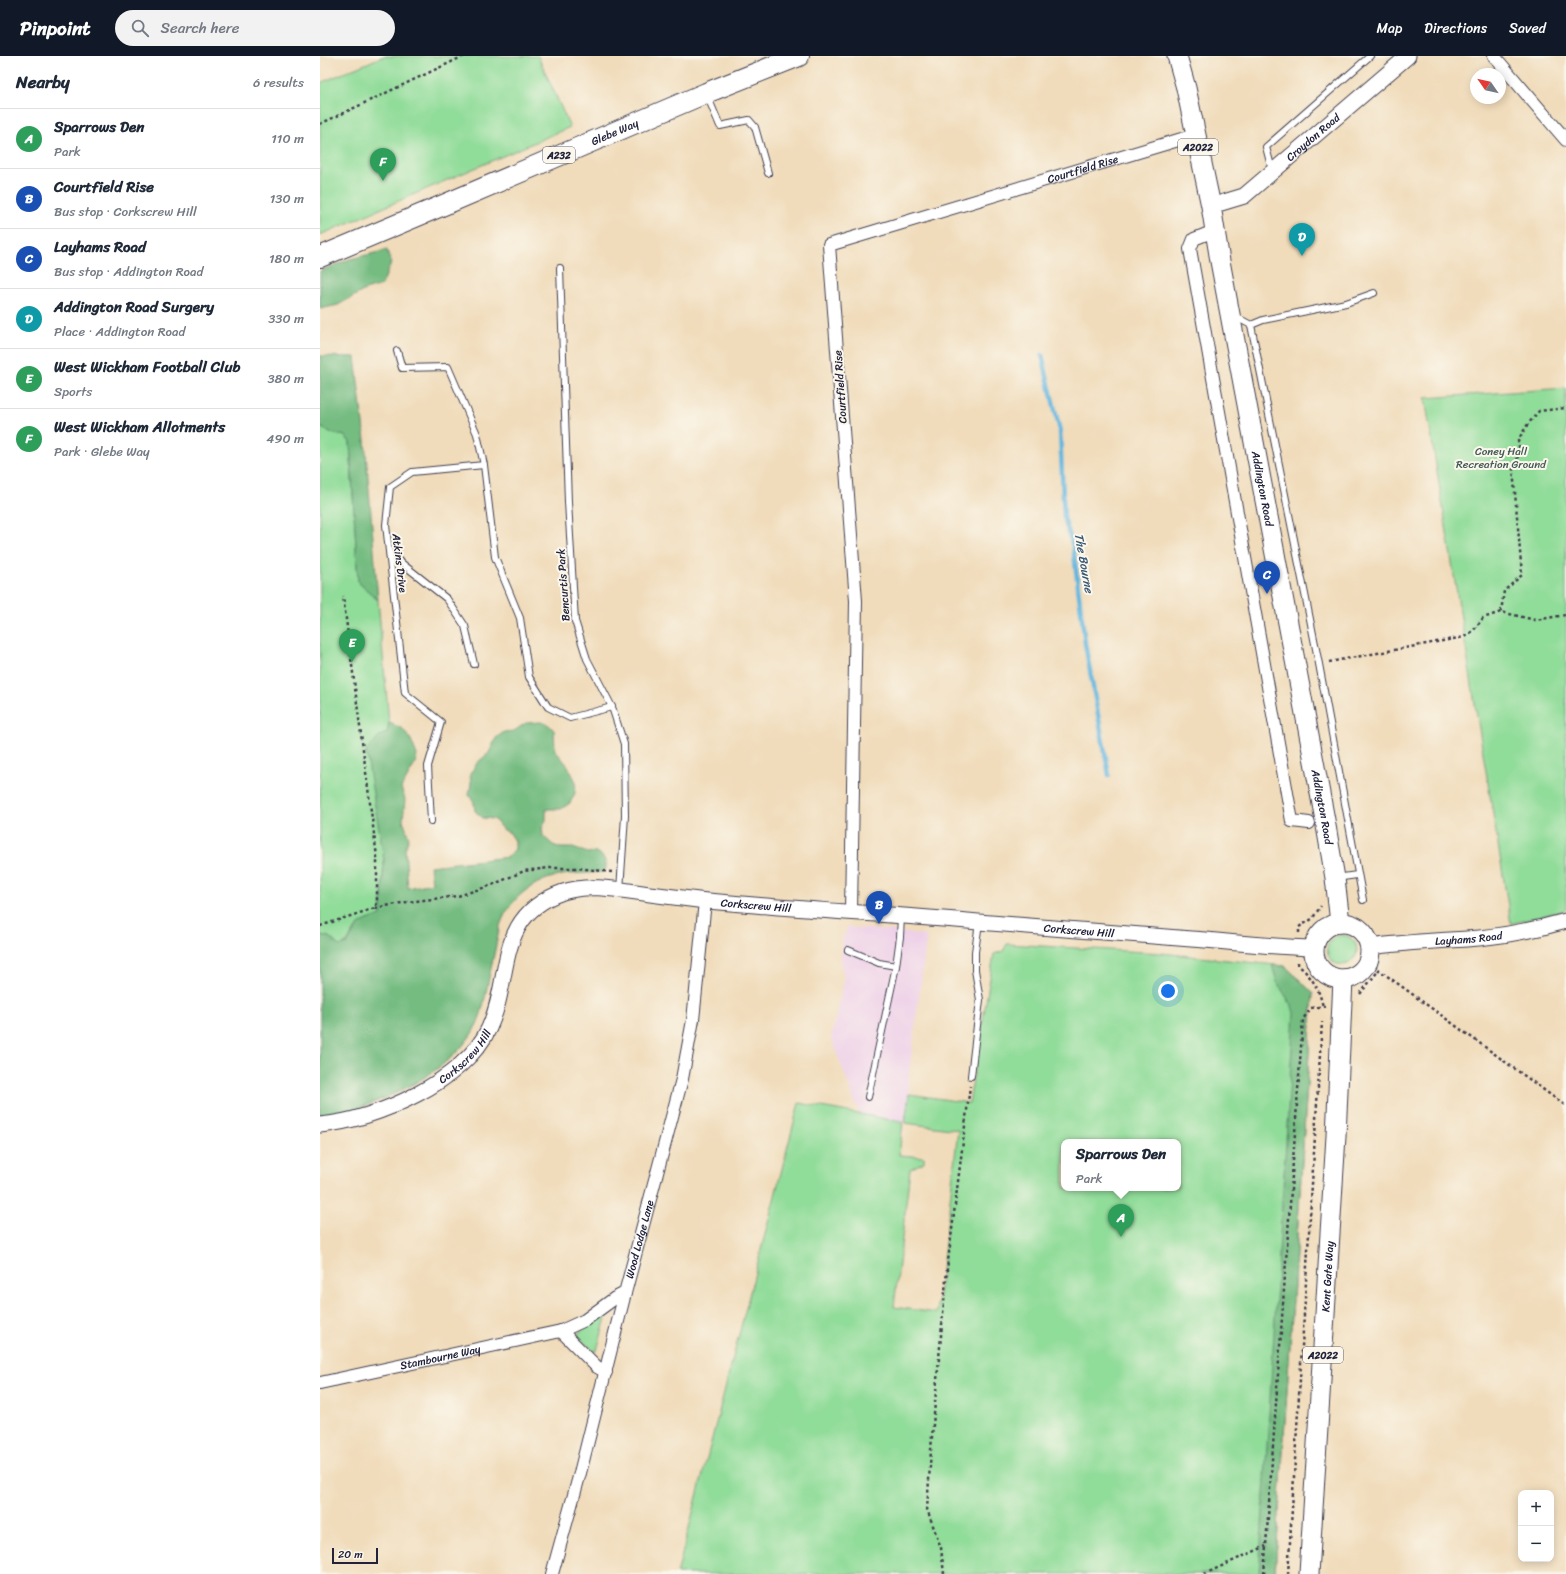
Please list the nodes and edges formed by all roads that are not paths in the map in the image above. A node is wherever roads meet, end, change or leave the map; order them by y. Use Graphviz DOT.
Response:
graph roads {
  1 [pos="799,56"];
  2 [pos="1177,56"];
  3 [pos="1370,56"];
  4 [pos="1408,56"];
  5 [pos="1494,56"];
  6 [pos="706,93"];
  7 [pos="1195,135"];
  8 [pos="1566,140"];
  9 [pos="1273,172"];
  10 [pos="768,173"];
  11 [pos="1211,206"];
  12 [pos="1214,231"];
  13 [pos="320,257"];
  14 [pos="560,268"];
  15 [pos="1374,294"];
  16 [pos="1230,313"];
  17 [pos="1251,326"];
  18 [pos="397,351"];
  19 [pos="484,465"];
  20 [pos="390,554"];
  21 [pos="474,664"];
  22 [pos="612,707"];
  23 [pos="431,821"];
  24 [pos="1317,821"];
  25 [pos="1357,875"];
  26 [pos="1335,878"];
  27 [pos="620,891"];
  28 [pos="1362,900"];
  29 [pos="705,901"];
  30 [pos="851,912"];
  31 [pos="901,916"];
  32 [pos="1566,921"];
  33 [pos="980,922"];
  34 [pos="1340,923"];
  35 [pos="1314,948"];
  36 [pos="848,950"];
  37 [pos="1372,960"];
  38 [pos="896,966"];
  39 [pos="1343,979"];
  40 [pos="971,1076"];
  41 [pos="868,1097"];
  42 [pos="320,1125"];
  43 [pos="625,1293"];
  44 [pos="561,1331"];
  45 [pos="606,1372"];
  46 [pos="320,1383"];
  47 [pos="552,1574"];
  48 [pos="1309,1574"];
  1 -- 6 [label="highway, Glebe Way / A232"];
  2 -- 7 [label="main road, Addington Road / A2022"];
  3 -- 9 [label="lane"];
  4 -- 9 [label="street, Croydon Road"];
  5 -- 8 [label="street"];
  6 -- 10 [label="lane"];
  6 -- 13 [label="highway, Glebe Way / A232"];
  7 -- 11 [label="main road, Addington Road / A2022"];
  7 -- 30 [label="street, Courtfield Rise"];
  9 -- 11 [label="street, Croydon Road"];
  11 -- 12 [label="main road, Addington Road"];
  12 -- 16 [label="main road, Addington Road"];
  12 -- 24 [label="street"];
  14 -- 22 [label="lane, Bencurtis Park"];
  15 -- 17 [label="lane"];
  16 -- 17 [label="lane"];
  16 -- 24 [label="main road, Addington Road"];
  17 -- 25 [label="lane"];
  18 -- 19 [label="lane"];
  19 -- 20 [label="lane, Atkins Drive"];
  19 -- 22 [label="lane"];
  20 -- 21 [label="lane"];
  20 -- 23 [label="lane, Atkins Drive"];
  22 -- 27 [label="lane, Bencurtis Park"];
  24 -- 26 [label="main road, Addington Road"];
  25 -- 26 [label="lane"];
  25 -- 28 [label="lane"];
  26 -- 34 [label="main road, Addington Road"];
  27 -- 29 [label="street, Corkscrew Hill"];
  27 -- 42 [label="street, Corkscrew Hill"];
  29 -- 30 [label="street, Corkscrew Hill"];
  29 -- 43 [label="street, Wood Lodge Lane"];
  30 -- 31 [label="street, Corkscrew Hill"];
  31 -- 33 [label="street, Corkscrew Hill"];
  31 -- 38 [label="lane"];
  32 -- 37 [label="street, Layhams Road"];
  33 -- 35 [label="street, Corkscrew Hill"];
  33 -- 40 [label="lane"];
  34 -- 35 [label="main road"];
  34 -- 37 [label="main road"];
  35 -- 39 [label="main road"];
  36 -- 38 [label="lane"];
  37 -- 39 [label="main road"];
  38 -- 41 [label="lane"];
  39 -- 48 [label="main road, Kent Gate Way / A2022"];
  43 -- 44 [label="street, Stambourne Way"];
  43 -- 45 [label="street, Wood Lodge Lane"];
  44 -- 45 [label="street"];
  44 -- 46 [label="street, Stambourne Way"];
  45 -- 47 [label="street, Wood Lodge Lane"];
}
